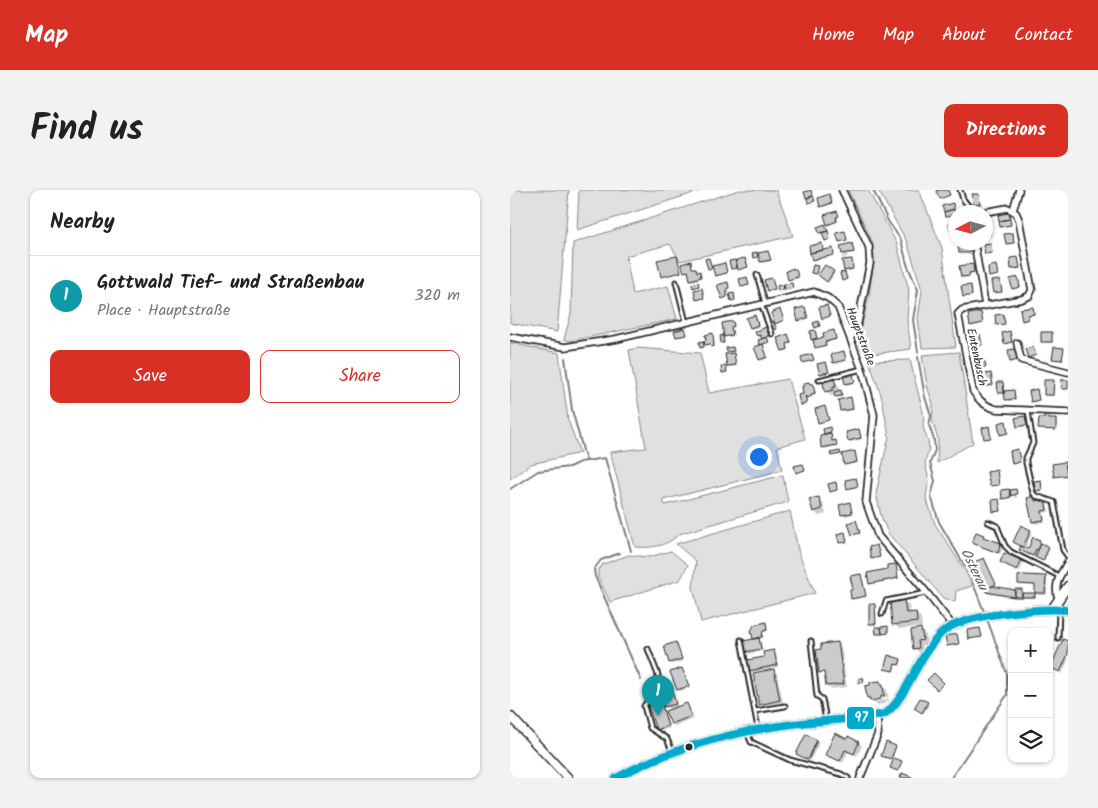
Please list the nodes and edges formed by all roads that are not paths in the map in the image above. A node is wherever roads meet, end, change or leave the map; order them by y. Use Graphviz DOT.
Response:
graph roads {
  1 [pos="842,190"];
  2 [pos="960,190"];
  3 [pos="1019,190"];
  4 [pos="968,205"];
  5 [pos="1013,210"];
  6 [pos="993,211"];
  7 [pos="975,250"];
  8 [pos="757,275"];
  9 [pos="676,282"];
  10 [pos="763,304"];
  11 [pos="985,305"];
  12 [pos="686,322"];
  13 [pos="772,334"];
  14 [pos="510,337"];
  15 [pos="850,337"];
  16 [pos="1017,343"];
  17 [pos="862,369"];
  18 [pos="1068,372"];
  19 [pos="818,380"];
  20 [pos="1028,410"];
  21 [pos="1068,412"];
  22 [pos="988,522"];
  23 [pos="1068,557"];
  24 [pos="1068,562"];
  25 [pos="1059,576"];
  26 [pos="1068,586"];
  27 [pos="927,593"];
  28 [pos="1056,607"];
  29 [pos="1068,610"];
  30 [pos="882,614"];
  31 [pos="952,625"];
  32 [pos="1058,638"];
  33 [pos="741,640"];
  34 [pos="811,641"];
  35 [pos="648,649"];
  36 [pos="784,706"];
  37 [pos="755,711"];
  38 [pos="510,716"];
  39 [pos="877,716"];
  40 [pos="827,721"];
  41 [pos="758,729"];
  42 [pos="746,731"];
  43 [pos="672,752"];
  44 [pos="620,776"];
  45 [pos="568,778"];
  46 [pos="848,778"];
  47 [pos="860,778"];
  1 -- 15 [label="street"];
  2 -- 4 [label="lane"];
  3 -- 5 [label="street"];
  5 -- 6 [label="street"];
  5 -- 11 [label="street"];
  7 -- 11 [label="street"];
  8 -- 10 [label="lane"];
  9 -- 12 [label="lane"];
  10 -- 12 [label="street, Hauptstraße"];
  10 -- 13 [label="lane"];
  10 -- 15 [label="street, Hauptstraße"];
  11 -- 20 [label="street, Entenbusch"];
  12 -- 14 [label="street, Hauptstraße"];
  15 -- 17 [label="street, Hauptstraße"];
  16 -- 18 [label="street"];
  17 -- 19 [label="lane"];
  17 -- 27 [label="street, Hauptstraße"];
  20 -- 21 [label="street, Entenbusch"];
  20 -- 23 [label="lane"];
  22 -- 25 [label="lane"];
  24 -- 25 [label="street"];
  25 -- 28 [label="street"];
  26 -- 28 [label="street"];
  27 -- 30 [label="lane"];
  27 -- 31 [label="street, Hauptstraße"];
  28 -- 29 [label="street"];
  28 -- 31 [label="street"];
  28 -- 32 [label="lane"];
  31 -- 39 [label="street"];
  33 -- 37 [label="lane"];
  34 -- 40 [label="lane"];
  35 -- 43 [label="lane"];
  36 -- 37 [label="lane"];
  37 -- 41 [label="lane"];
  38 -- 45 [label="street"];
  39 -- 40 [label="street"];
  39 -- 47 [label="street"];
  40 -- 41 [label="street"];
  41 -- 42 [label="street"];
  42 -- 43 [label="street"];
  42 -- 46 [label="lane"];
  43 -- 44 [label="street"];
}
